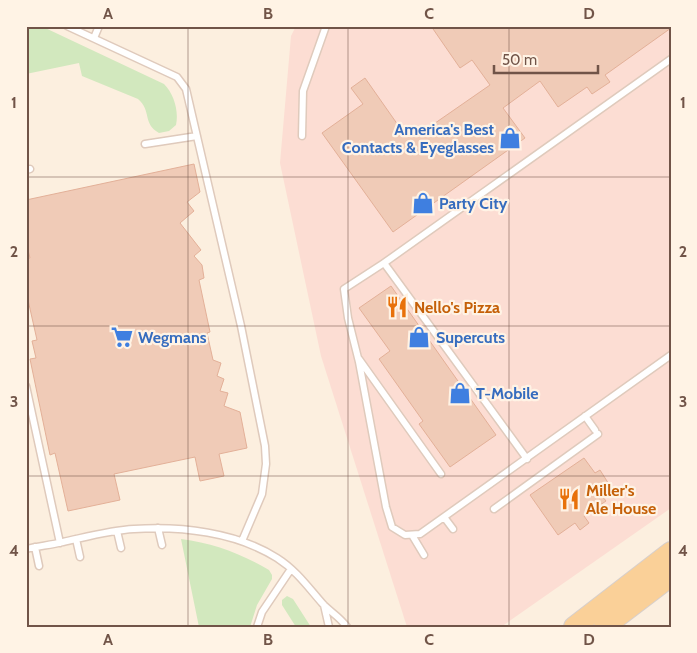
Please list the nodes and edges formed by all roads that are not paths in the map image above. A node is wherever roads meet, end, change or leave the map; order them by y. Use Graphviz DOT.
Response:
graph roads {
  1 [pos="67,26"];
  2 [pos="99,26"];
  3 [pos="326,26"];
  4 [pos="94,38"];
  5 [pos="671,59"];
  6 [pos="197,136"];
  7 [pos="302,136"];
  8 [pos="145,144"];
  9 [pos="384,262"];
  10 [pos="671,355"];
  11 [pos="357,356"];
  12 [pos="26,386"];
  13 [pos="585,416"];
  14 [pos="527,459"];
  15 [pos="440,474"];
  16 [pos="494,509"];
  17 [pos="444,517"];
  18 [pos="158,528"];
  19 [pos="453,529"];
  20 [pos="117,531"];
  21 [pos="412,534"];
  22 [pos="76,539"];
  23 [pos="242,541"];
  24 [pos="60,543"];
  25 [pos="162,545"];
  26 [pos="35,547"];
  27 [pos="121,548"];
  28 [pos="26,549"];
  29 [pos="671,552"];
  30 [pos="424,555"];
  31 [pos="80,557"];
  32 [pos="39,566"];
  33 [pos="291,569"];
  34 [pos="671,576"];
  35 [pos="324,605"];
  36 [pos="257,627"];
  37 [pos="329,627"];
  38 [pos="347,627"];
  39 [pos="574,627"];
  40 [pos="604,627"];
  1 -- 4 [label="lane"];
  2 -- 4 [label="lane"];
  3 -- 7 [label="lane"];
  4 -- 6 [label="lane"];
  5 -- 9 [label="lane"];
  6 -- 8 [label="lane"];
  6 -- 23 [label="lane"];
  9 -- 11 [label="lane"];
  9 -- 14 [label="lane"];
  10 -- 13 [label="lane"];
  11 -- 15 [label="lane"];
  11 -- 21 [label="lane"];
  12 -- 24 [label="lane"];
  13 -- 14 [label="lane"];
  13 -- 16 [label="lane"];
  14 -- 17 [label="lane"];
  17 -- 19 [label="lane"];
  17 -- 21 [label="lane"];
  18 -- 20 [label="lane"];
  18 -- 23 [label="lane"];
  18 -- 25 [label="lane"];
  20 -- 22 [label="lane"];
  20 -- 27 [label="lane"];
  21 -- 30 [label="lane"];
  22 -- 24 [label="lane"];
  22 -- 31 [label="lane"];
  23 -- 33 [label="lane"];
  24 -- 26 [label="lane"];
  26 -- 28 [label="lane"];
  26 -- 32 [label="lane"];
  29 -- 39 [label="main road"];
  33 -- 35 [label="lane"];
  33 -- 36 [label="lane"];
  34 -- 40 [label="main road"];
  35 -- 37 [label="lane"];
  35 -- 38 [label="lane"];
}
